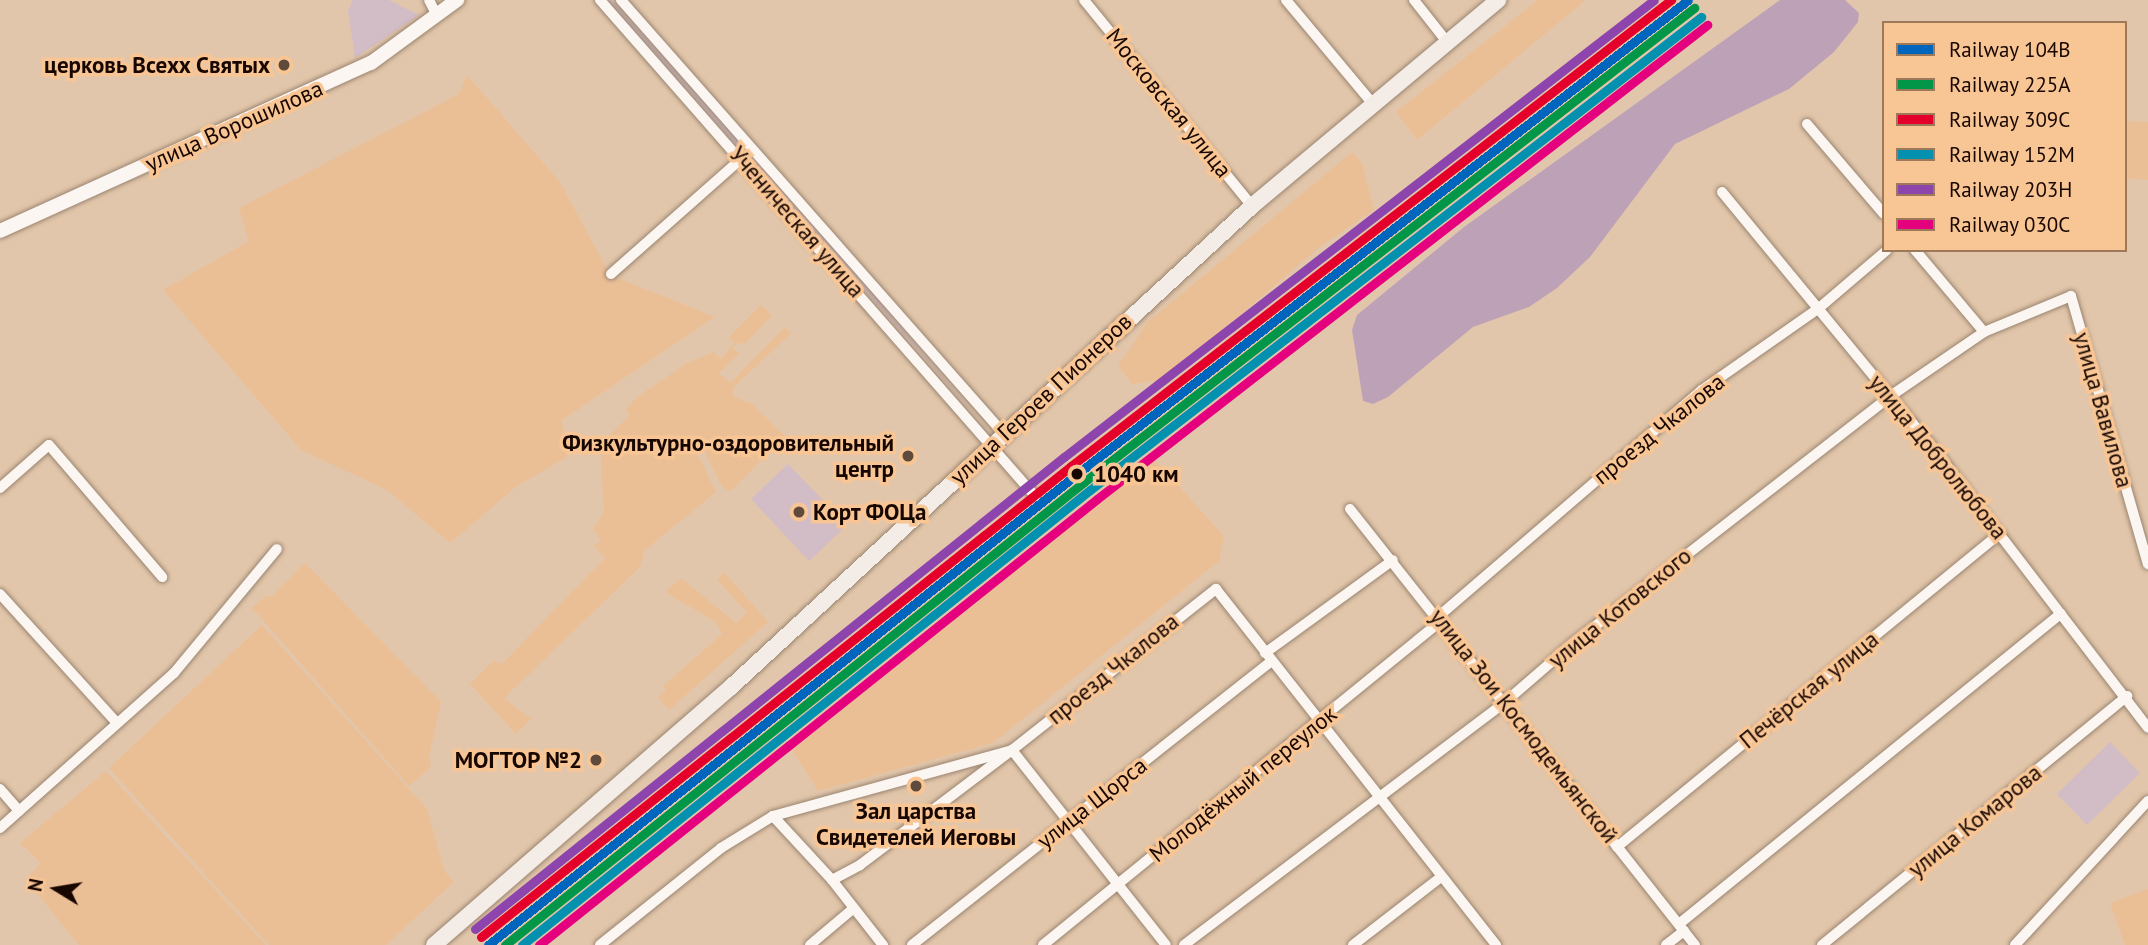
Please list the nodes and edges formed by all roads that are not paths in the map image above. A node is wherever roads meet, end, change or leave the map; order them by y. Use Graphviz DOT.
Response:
graph roads {
  1 [pos="429,0"];
  2 [pos="457,0"];
  3 [pos="600,0"];
  4 [pos="621,0"];
  5 [pos="1084,0"];
  6 [pos="1286,0"];
  7 [pos="1414,0"];
  8 [pos="1498,0"];
  9 [pos="437,16"];
  10 [pos="1447,42"];
  11 [pos="1372,103"];
  12 [pos="1807,124"];
  13 [pos="742,158"];
  14 [pos="1722,192"];
  15 [pos="1252,206"];
  16 [pos="1882,212"];
  17 [pos="0,231"];
  18 [pos="1885,252"];
  19 [pos="1917,252"];
  20 [pos="611,274"];
  21 [pos="2071,296"];
  22 [pos="1819,308"];
  23 [pos="1984,332"];
  24 [pos="1889,397"];
  25 [pos="998,440"];
  26 [pos="0,488"];
  27 [pos="1035,496"];
  28 [pos="1350,509"];
  29 [pos="2000,533"];
  30 [pos="277,549"];
  31 [pos="1393,560"];
  32 [pos="2148,564"];
  33 [pos="162,577"];
  34 [pos="0,594"];
  35 [pos="2061,614"];
  36 [pos="1440,618"];
  37 [pos="1268,657"];
  38 [pos="2127,696"];
  39 [pos="1504,703"];
  40 [pos="116,722"];
  41 [pos="1320,722"];
  42 [pos="2148,728"];
  43 [pos="1012,750"];
  44 [pos="0,789"];
  45 [pos="1377,799"];
  46 [pos="2148,801"];
  47 [pos="19,811"];
  48 [pos="773,816"];
  49 [pos="1068,822"];
  50 [pos="0,828"];
  51 [pos="1617,846"];
  52 [pos="1441,877"];
  53 [pos="832,880"];
  54 [pos="1117,886"];
  55 [pos="854,908"];
  56 [pos="1681,928"];
  57 [pos="433,945"];
  58 [pos="602,945"];
  59 [pos="810,945"];
  60 [pos="883,945"];
  61 [pos="912,945"];
  62 [pos="1043,945"];
  63 [pos="1166,945"];
  64 [pos="1184,945"];
  65 [pos="1353,945"];
  66 [pos="1496,945"];
  67 [pos="1666,945"];
  68 [pos="1695,945"];
  69 [pos="1822,945"];
  70 [pos="2015,945"];
  1 -- 9 [label="street"];
  2 -- 9 [label="main road, улица Ворошилова"];
  3 -- 13 [label="street, Ученическая улица"];
  4 -- 25 [label="street, Ученическая улица"];
  5 -- 15 [label="street, Московская улица"];
  6 -- 11 [label="street"];
  7 -- 10 [label="street"];
  8 -- 10 [label="main road, улица Героев Пионеров"];
  9 -- 17 [label="main road, улица Ворошилова"];
  10 -- 11 [label="main road, улица Героев Пионеров"];
  11 -- 15 [label="main road, улица Героев Пионеров"];
  12 -- 16 [label="street"];
  13 -- 20 [label="street"];
  13 -- 25 [label="street, Ученическая улица"];
  14 -- 22 [label="street, улица Добролюбова"];
  15 -- 25 [label="main road, улица Героев Пионеров"];
  18 -- 22 [label="street, проезд Чкалова"];
  19 -- 23 [label="street"];
  21 -- 23 [label="street, улица Котовского"];
  21 -- 32 [label="street, улица Вавилова"];
  22 -- 24 [label="street, улица Добролюбова"];
  22 -- 36 [label="street, проезд Чкалова"];
  23 -- 24 [label="street, улица Котовского"];
  24 -- 29 [label="street, улица Добролюбова"];
  24 -- 39 [label="street, улица Котовского"];
  25 -- 27 [label="street"];
  25 -- 57 [label="main road, улица Героев Пионеров"];
  26 -- 33 [label="street"];
  28 -- 31 [label="street, улица Зои Космодемьянской"];
  29 -- 35 [label="street, улица Добролюбова"];
  29 -- 51 [label="street, Печёрская улица"];
  30 -- 40 [label="street"];
  31 -- 36 [label="street, улица Зои Космодемьянской"];
  31 -- 37 [label="street, улица Щорса"];
  34 -- 40 [label="street"];
  35 -- 38 [label="street, улица Добролюбова"];
  35 -- 56 [label="street"];
  36 -- 39 [label="street, улица Зои Космодемьянской"];
  36 -- 41 [label="street, Молодёжный переулок"];
  37 -- 41 [label="street"];
  37 -- 43 [label="street, проезд Чкалова"];
  37 -- 49 [label="street, улица Щорса"];
  38 -- 42 [label="street, улица Добролюбова"];
  38 -- 69 [label="street, улица Комарова"];
  39 -- 45 [label="street, улица Котовского"];
  39 -- 51 [label="street, улица Зои Космодемьянской"];
  40 -- 47 [label="street"];
  41 -- 45 [label="street"];
  41 -- 54 [label="street, Молодёжный переулок"];
  43 -- 48 [label="street, проезд Чкалова"];
  43 -- 49 [label="street"];
  43 -- 53 [label="street, проезд Чкалова"];
  44 -- 47 [label="street"];
  45 -- 52 [label="street"];
  45 -- 64 [label="street, улица Котовского"];
  46 -- 70 [label="street"];
  47 -- 50 [label="street"];
  48 -- 53 [label="street"];
  48 -- 58 [label="street"];
  49 -- 54 [label="street"];
  49 -- 61 [label="street, улица Щорса"];
  51 -- 56 [label="street, улица Зои Космодемьянской"];
  52 -- 65 [label="street"];
  52 -- 66 [label="street"];
  53 -- 55 [label="street"];
  54 -- 62 [label="street, Молодёжный переулок"];
  54 -- 63 [label="street"];
  55 -- 59 [label="street"];
  55 -- 60 [label="street"];
  56 -- 67 [label="street"];
  56 -- 68 [label="street, улица Зои Космодемьянской"];
}
